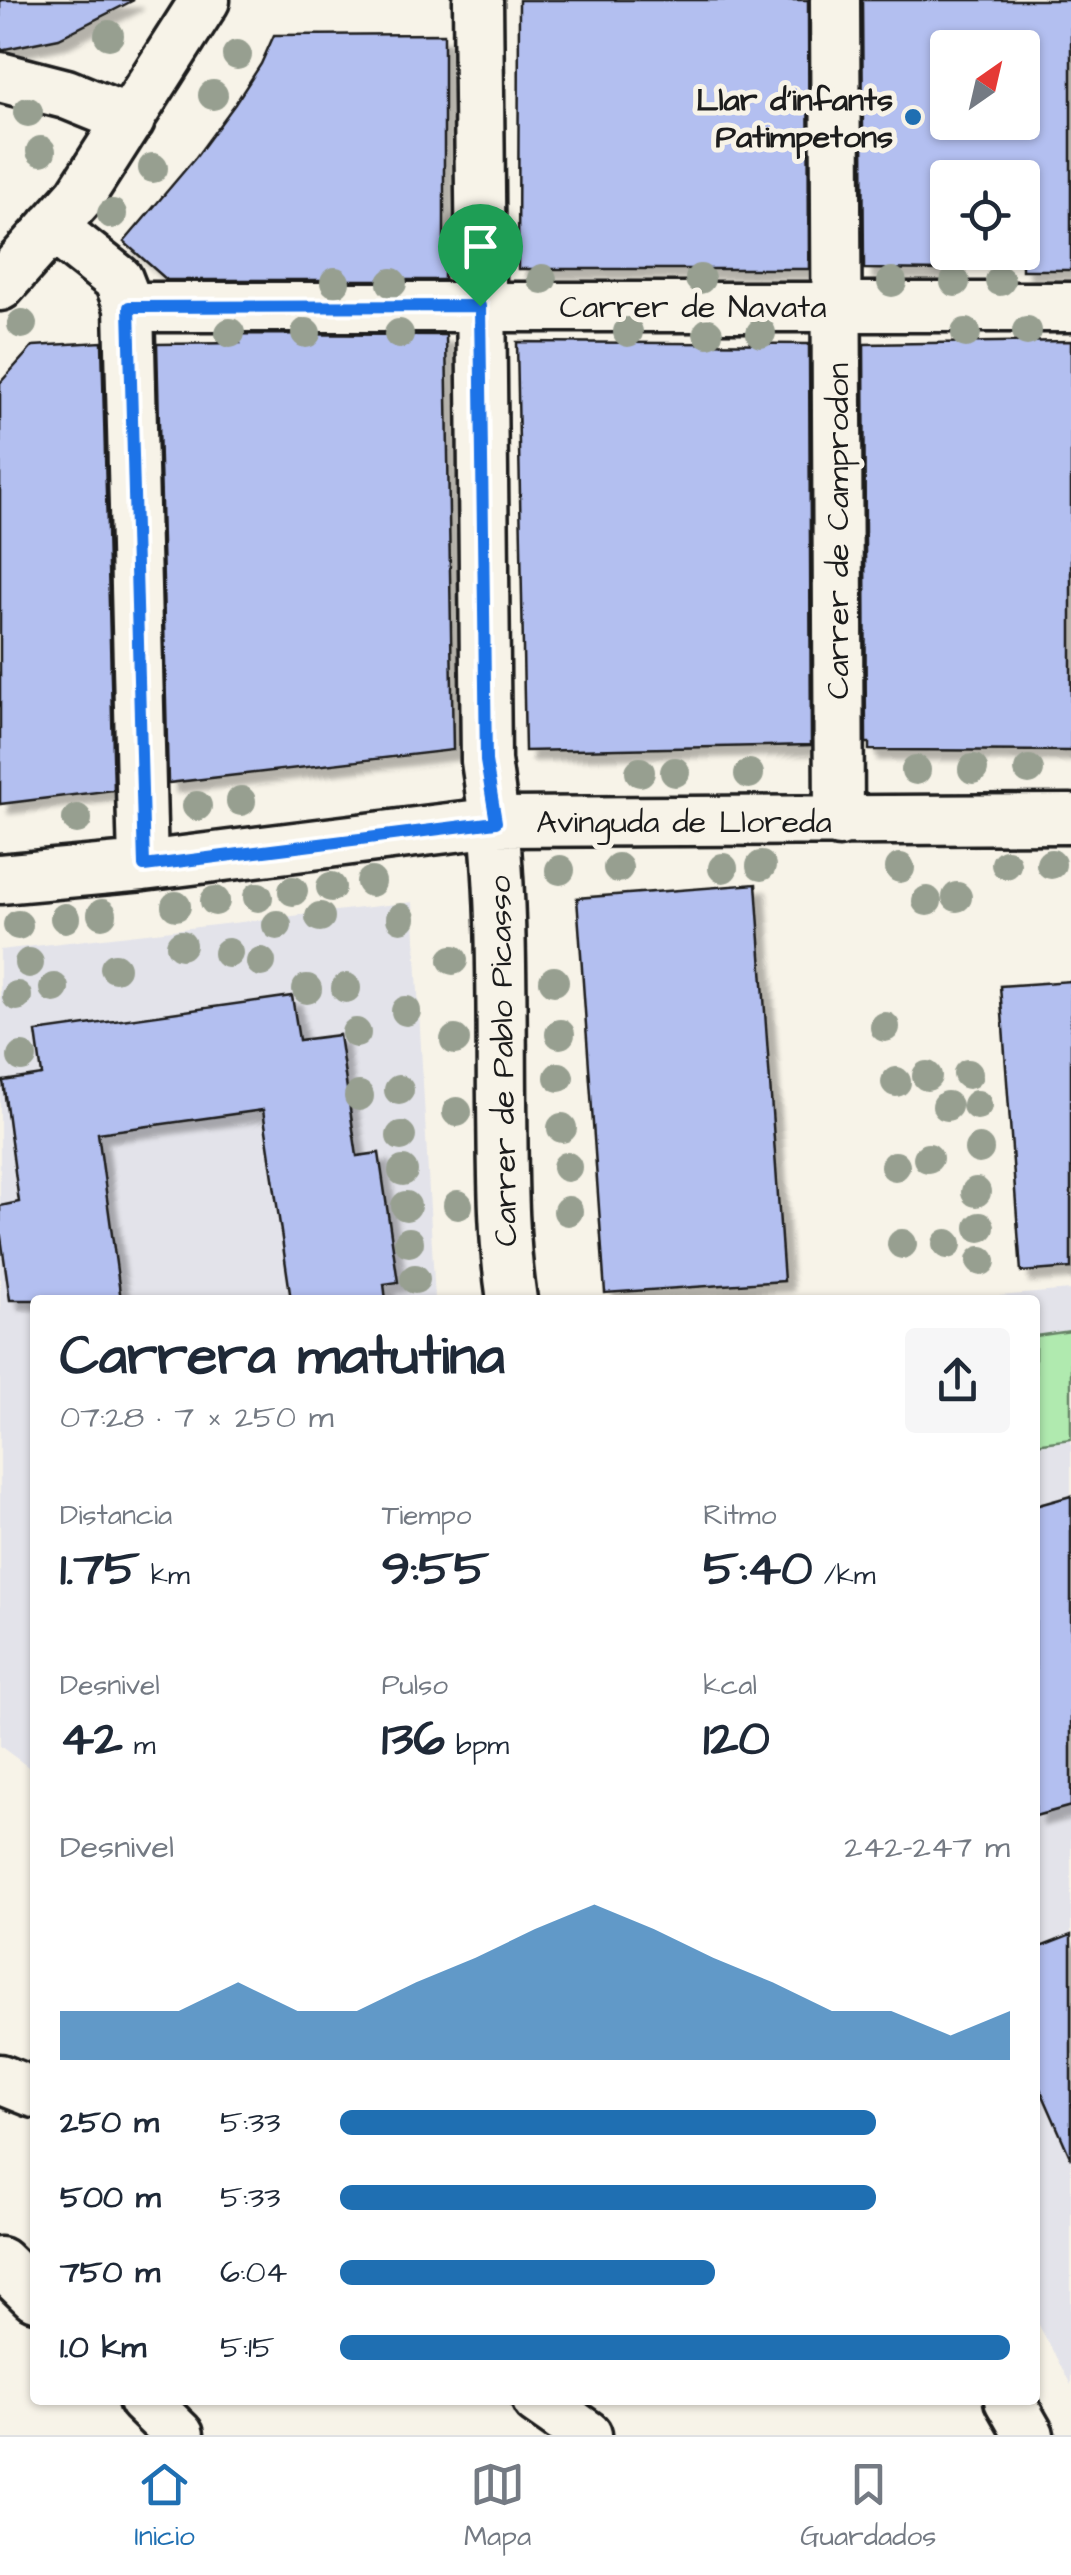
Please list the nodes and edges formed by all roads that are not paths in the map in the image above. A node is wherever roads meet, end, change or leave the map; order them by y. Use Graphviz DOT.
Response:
graph roads {
  1 [pos="206,0"];
  2 [pos="478,0"];
  3 [pos="835,0"];
  4 [pos="0,76"];
  5 [pos="130,120"];
  6 [pos="52,228"];
  7 [pos="0,286"];
  8 [pos="480,306"];
  9 [pos="836,306"];
  10 [pos="129,307"];
  11 [pos="1071,307"];
  12 [pos="1071,819"];
  13 [pos="496,822"];
  14 [pos="839,822"];
  15 [pos="144,866"];
  16 [pos="0,879"];
  17 [pos="511,1295"];
  18 [pos="0,2079"];
  19 [pos="30,2091"];
  20 [pos="0,2262"];
  21 [pos="30,2291"];
  22 [pos="148,2405"];
  23 [pos="545,2405"];
  24 [pos="1012,2405"];
  25 [pos="179,2435"];
  26 [pos="586,2435"];
  27 [pos="1030,2435"];
  1 -- 5 [label="street"];
  2 -- 8 [label="street, Carrer de Pablo Picasso"];
  3 -- 9 [label="street, Carrer de Camprodon"];
  4 -- 5 [label="street"];
  5 -- 6 [label="street"];
  6 -- 7 [label="street"];
  6 -- 10 [label="street"];
  8 -- 9 [label="street, Carrer de Navata"];
  8 -- 10 [label="street, Carrer de Navata"];
  8 -- 13 [label="street, Carrer de Pablo Picasso"];
  9 -- 11 [label="street, Carrer de Navata"];
  9 -- 14 [label="street, Carrer de Camprodon"];
  10 -- 15 [label="street"];
  12 -- 14 [label="street, Avinguda de Lloreda"];
  13 -- 14 [label="street, Avinguda de Lloreda"];
  13 -- 15 [label="street, Avinguda de Lloreda"];
  13 -- 17 [label="street, Carrer de Pablo Picasso"];
  15 -- 16 [label="street, Avinguda de Lloreda"];
  18 -- 19 [label="street"];
  20 -- 21 [label="street"];
  22 -- 25 [label="street"];
  23 -- 26 [label="street"];
  24 -- 27 [label="street"];
}
